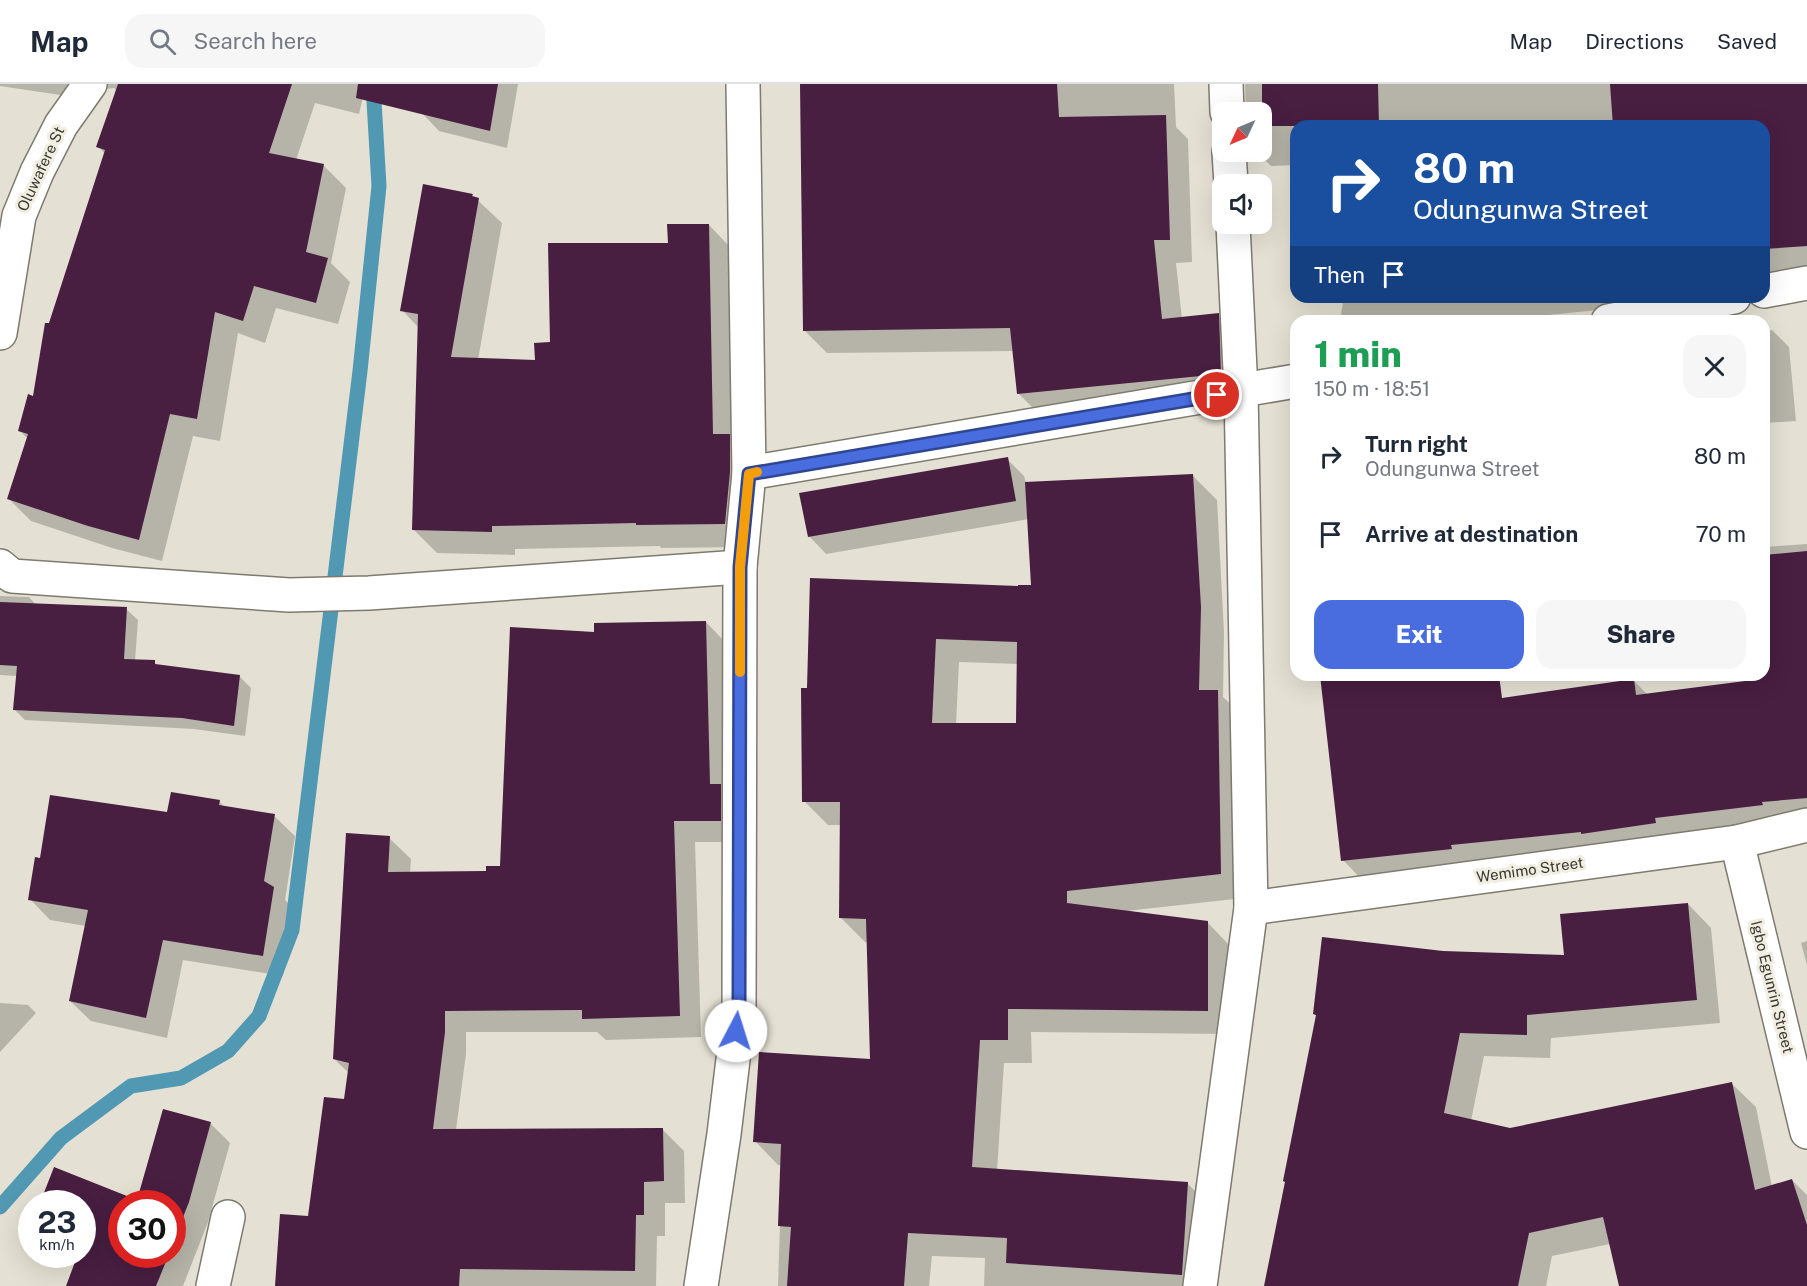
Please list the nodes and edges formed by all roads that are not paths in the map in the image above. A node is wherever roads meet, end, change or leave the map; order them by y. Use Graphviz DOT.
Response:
graph roads {
  1 [pos="90,84"];
  2 [pos="743,84"];
  3 [pos="1226,84"];
  4 [pos="1227,102"];
  5 [pos="1233,234"];
  6 [pos="1807,283"];
  7 [pos="1770,290"];
  8 [pos="1702,303"];
  9 [pos="1640,315"];
  10 [pos="0,333"];
  11 [pos="1290,382"];
  12 [pos="1241,391"];
  13 [pos="749,474"];
  14 [pos="740,567"];
  15 [pos="6,571"];
  16 [pos="1807,825"];
  17 [pos="1737,842"];
  18 [pos="1251,908"];
  19 [pos="1807,1132"];
  20 [pos="228,1217"];
  21 [pos="213,1286"];
  22 [pos="701,1286"];
  23 [pos="1200,1286"];
  1 -- 10 [label="street, Oluwafere St"];
  2 -- 13 [label="street"];
  3 -- 4 [label="street"];
  5 -- 12 [label="street"];
  6 -- 7 [label="street"];
  8 -- 9 [label="street"];
  11 -- 12 [label="street"];
  12 -- 13 [label="street"];
  12 -- 18 [label="street"];
  13 -- 14 [label="street"];
  14 -- 15 [label="street"];
  14 -- 22 [label="street"];
  16 -- 17 [label="street, Wemimo Street"];
  17 -- 18 [label="street, Wemimo Street"];
  17 -- 19 [label="street, Igbo Egunrin Street"];
  18 -- 23 [label="street"];
  20 -- 21 [label="street"];
}
